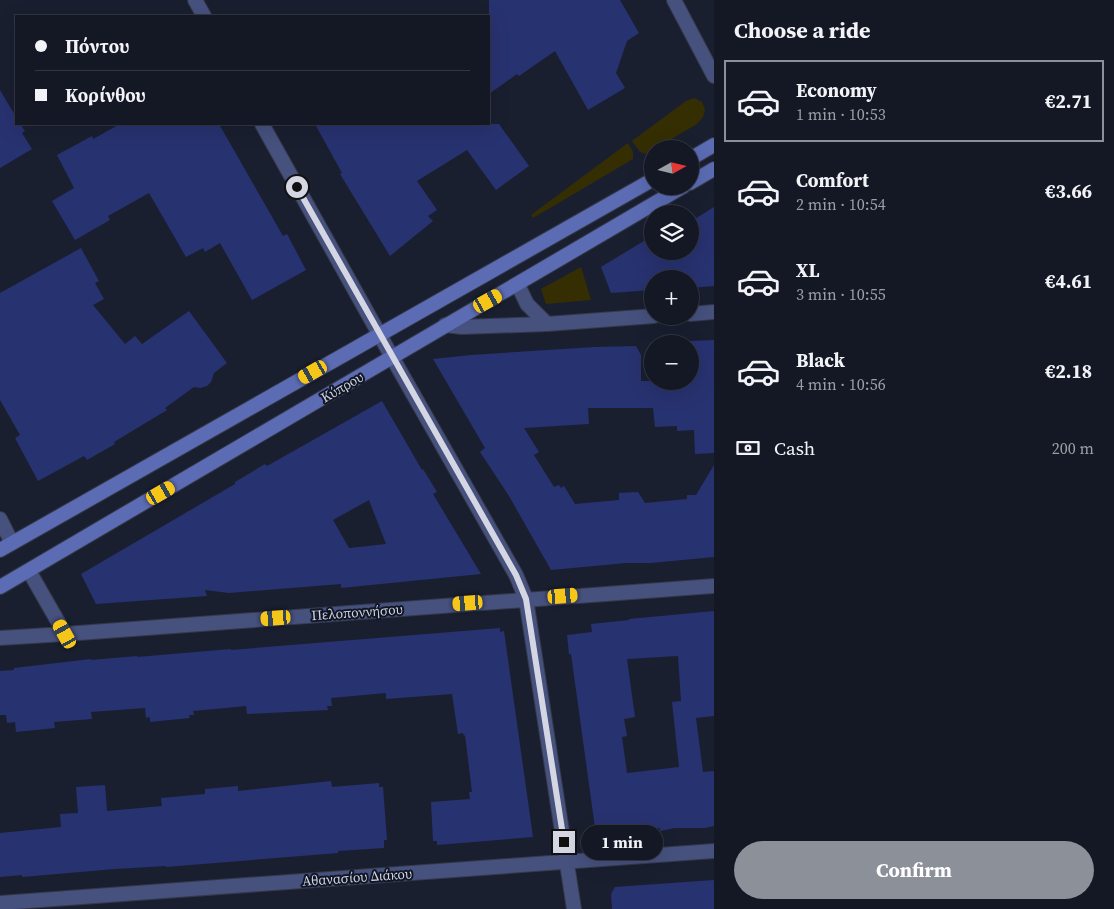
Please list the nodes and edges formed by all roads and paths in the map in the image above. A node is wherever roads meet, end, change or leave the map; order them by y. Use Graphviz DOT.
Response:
graph roads {
  1 [pos="195,0"];
  2 [pos="674,0"];
  3 [pos="203,15"];
  4 [pos="714,76"];
  5 [pos="263,125"];
  6 [pos="714,145"];
  7 [pos="699,154"];
  8 [pos="714,169"];
  9 [pos="699,178"];
  10 [pos="644,185"];
  11 [pos="669,195"];
  12 [pos="518,285"];
  13 [pos="714,312"];
  14 [pos="699,313"];
  15 [pos="644,317"];
  16 [pos="547,324"];
  17 [pos="445,326"];
  18 [pos="380,335"];
  19 [pos="392,357"];
  20 [pos="0,519"];
  21 [pos="6,546"];
  22 [pos="29,570"];
  23 [pos="714,586"];
  24 [pos="0,587"];
  25 [pos="526,599"];
  26 [pos="65,634"];
  27 [pos="0,638"];
  28 [pos="714,851"];
  29 [pos="568,861"];
  30 [pos="0,904"];
  31 [pos="574,909"];
  1 -- 3 [label="street"];
  2 -- 4 [label="street"];
  5 -- 18 [label="street"];
  6 -- 7 [label="main road"];
  8 -- 9 [label="main road"];
  10 -- 18 [label="main road, Κύπρου"];
  11 -- 12 [label="main road, Κύπρου"];
  12 -- 16 [label="street"];
  12 -- 17 [label="main road, Κύπρου"];
  13 -- 14 [label="street"];
  15 -- 16 [label="street"];
  16 -- 17 [label="street"];
  17 -- 19 [label="main road, Κύπρου"];
  18 -- 19 [label="street"];
  18 -- 21 [label="main road, Κύπρου"];
  19 -- 22 [label="main road, Κύπρου"];
  19 -- 25 [label="street"];
  20 -- 21 [label="street"];
  22 -- 24 [label="main road, Κύπρου"];
  22 -- 26 [label="street"];
  23 -- 25 [label="street, Πελοποννήσου"];
  25 -- 26 [label="street, Πελοποννήσου"];
  25 -- 29 [label="street"];
  26 -- 27 [label="street, Πελοποννήσου"];
  28 -- 29 [label="street, Αθανασίου Διάκου"];
  29 -- 30 [label="street, Αθανασίου Διάκου"];
  29 -- 31 [label="street"];
}
